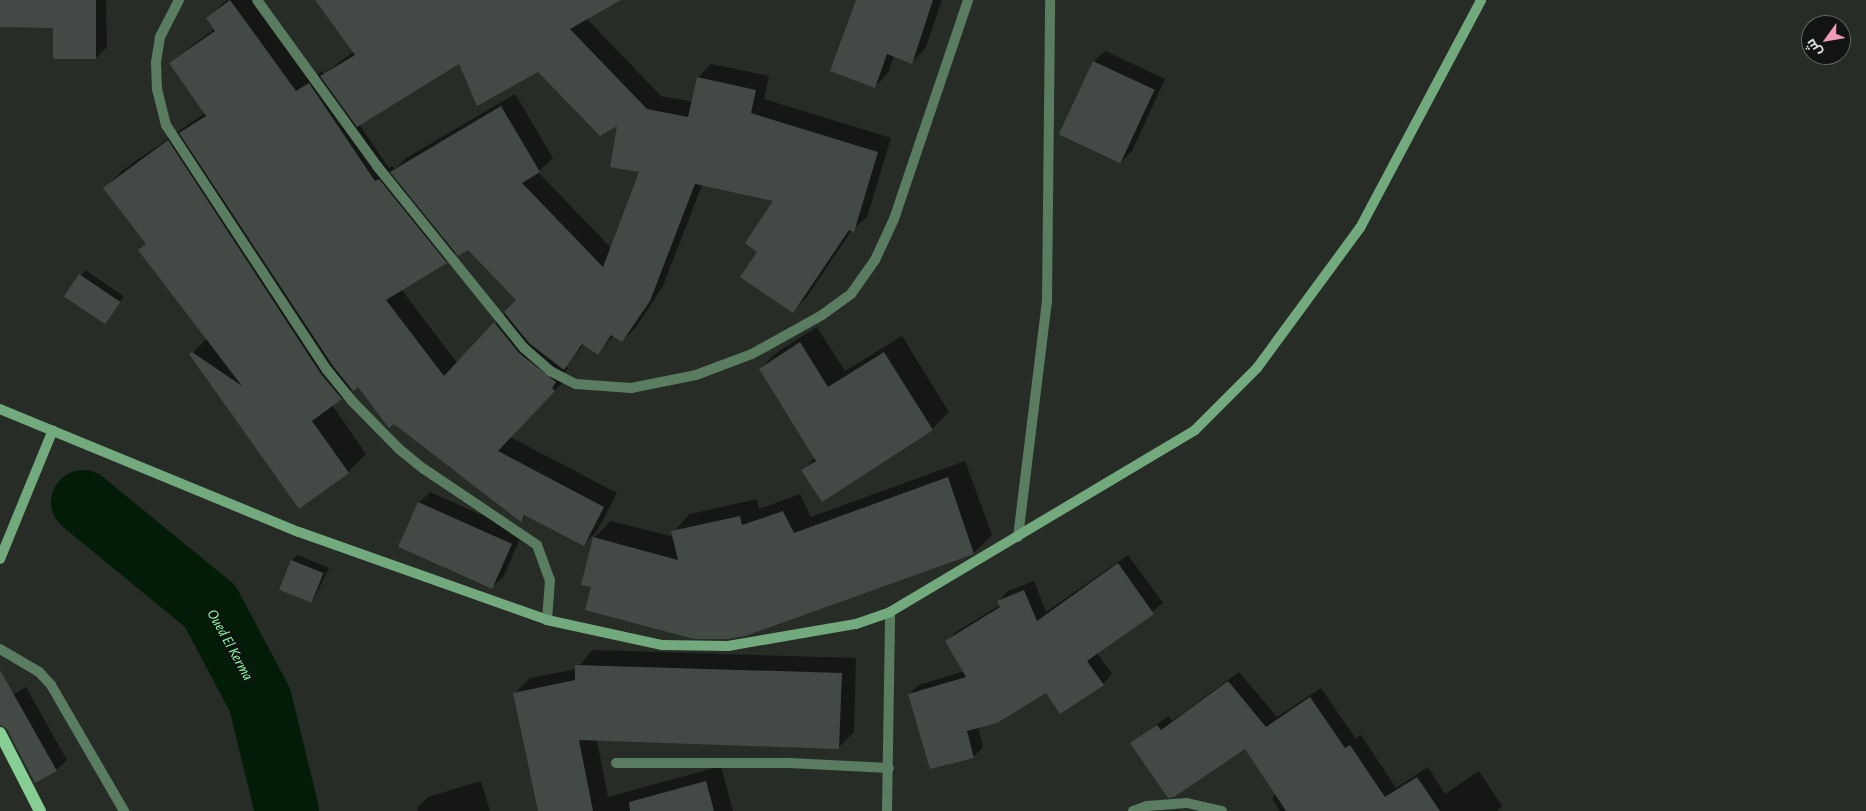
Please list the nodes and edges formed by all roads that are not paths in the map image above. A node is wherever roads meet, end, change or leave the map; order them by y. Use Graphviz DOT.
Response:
graph roads {
  1 [pos="179,0"];
  2 [pos="257,0"];
  3 [pos="968,0"];
  4 [pos="1050,0"];
  5 [pos="1481,0"];
  6 [pos="0,409"];
  7 [pos="53,430"];
  8 [pos="1018,536"];
  9 [pos="0,559"];
  10 [pos="890,612"];
  11 [pos="547,620"];
  12 [pos="0,649"];
  13 [pos="0,733"];
  14 [pos="616,763"];
  15 [pos="889,768"];
  16 [pos="40,811"];
  17 [pos="124,811"];
  18 [pos="887,811"];
  19 [pos="1133,811"];
  20 [pos="1222,811"];
  1 -- 11 [label="street"];
  2 -- 3 [label="street"];
  4 -- 8 [label="street"];
  5 -- 8 [label="street"];
  6 -- 7 [label="street"];
  7 -- 9 [label="street"];
  7 -- 11 [label="street"];
  8 -- 10 [label="street"];
  10 -- 11 [label="street"];
  10 -- 15 [label="street"];
  12 -- 17 [label="street"];
  13 -- 16 [label="main road"];
  14 -- 15 [label="street"];
  15 -- 18 [label="street"];
  19 -- 20 [label="street"];
}
